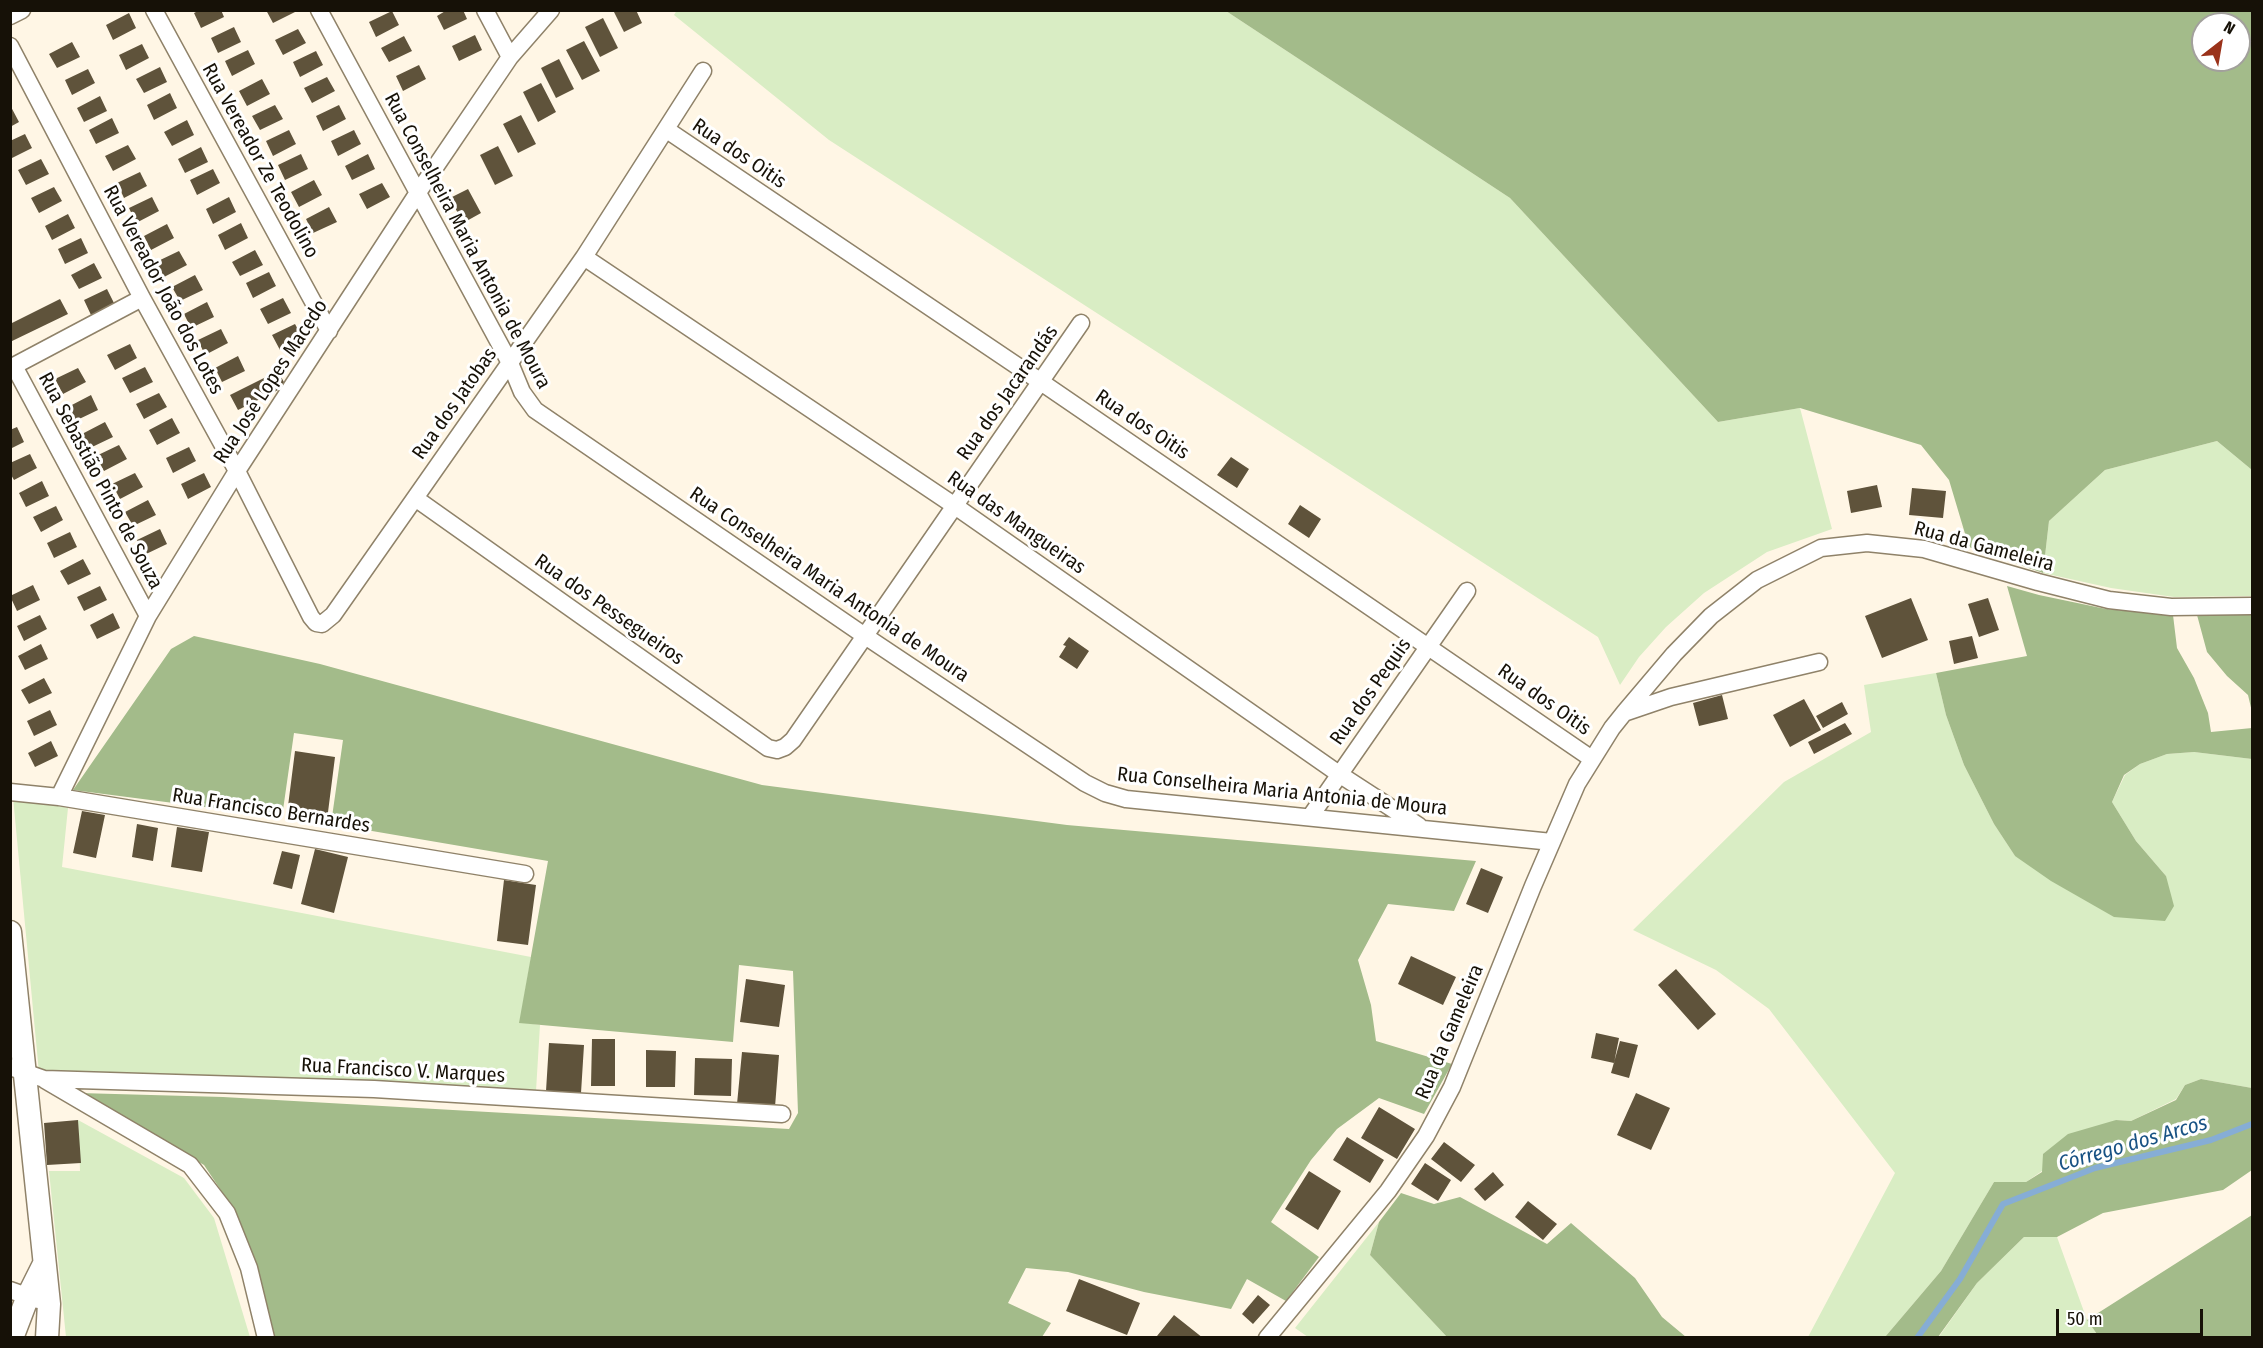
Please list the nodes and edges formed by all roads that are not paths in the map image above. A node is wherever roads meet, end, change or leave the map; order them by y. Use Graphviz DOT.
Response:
graph roads {
  1 [pos="22,10"];
  2 [pos="154,10"];
  3 [pos="319,10"];
  4 [pos="485,10"];
  5 [pos="551,10"];
  6 [pos="10,16"];
  7 [pos="10,46"];
  8 [pos="510,57"];
  9 [pos="703,71"];
  10 [pos="667,130"];
  11 [pos="417,194"];
  12 [pos="584,257"];
  13 [pos="142,298"];
  14 [pos="1081,323"];
  15 [pos="329,331"];
  16 [pos="510,363"];
  17 [pos="12,367"];
  18 [pos="1041,382"];
  19 [pos="237,471"];
  20 [pos="415,498"];
  21 [pos="955,506"];
  22 [pos="1467,591"];
  23 [pos="2253,606"];
  24 [pos="148,616"];
  25 [pos="311,617"];
  26 [pos="865,636"];
  27 [pos="1429,646"];
  28 [pos="1819,662"];
  29 [pos="1624,713"];
  30 [pos="782,749"];
  31 [pos="1592,759"];
  32 [pos="1339,774"];
  33 [pos="10,792"];
  34 [pos="59,797"];
  35 [pos="1310,817"];
  36 [pos="1422,828"];
  37 [pos="1552,842"];
  38 [pos="525,874"];
  39 [pos="10,932"];
  40 [pos="12,967"];
  41 [pos="26,1072"];
  42 [pos="782,1114"];
  43 [pos="29,1296"];
  44 [pos="12,1338"];
  45 [pos="47,1338"];
  46 [pos="266,1338"];
  47 [pos="1267,1338"];
  1 -- 6 [label="street"];
  2 -- 15 [label="street, Rua Vereador Ze Teodolino"];
  3 -- 11 [label="street, Rua Conselheira Maria Antonia de Moura"];
  4 -- 8 [label="street"];
  5 -- 8 [label="street, Rua José Lopes Macedo"];
  7 -- 13 [label="street, Rua Vereador João dos Lotes"];
  8 -- 11 [label="street, Rua José Lopes Macedo"];
  9 -- 10 [label="street, Rua dos Jatobas"];
  10 -- 12 [label="street, Rua dos Jatobas"];
  10 -- 18 [label="street, Rua dos Oitis"];
  11 -- 15 [label="street, Rua José Lopes Macedo"];
  11 -- 16 [label="street, Rua Conselheira Maria Antonia de Moura"];
  12 -- 16 [label="street, Rua dos Jatobas"];
  12 -- 21 [label="street, Rua das Mangueiras"];
  13 -- 17 [label="street"];
  13 -- 19 [label="street, Rua Vereador João dos Lotes"];
  14 -- 18 [label="street, Rua dos Jacarandás"];
  15 -- 19 [label="street, Rua José Lopes Macedo"];
  16 -- 20 [label="street, Rua dos Jatobas"];
  16 -- 26 [label="street, Rua Conselheira Maria Antonia de Moura"];
  17 -- 24 [label="street, Rua Sebastião Pinto de Souza"];
  18 -- 21 [label="street, Rua dos Jacarandás"];
  18 -- 27 [label="street, Rua dos Oitis"];
  19 -- 24 [label="street, Rua José Lopes Macedo"];
  19 -- 25 [label="street, Rua Vereador João dos Lotes"];
  20 -- 25 [label="street, Rua dos Jatobas"];
  20 -- 30 [label="street, Rua dos Pessegueiros"];
  21 -- 26 [label="street, Rua dos Jacarandás"];
  21 -- 32 [label="street, Rua das Mangueiras"];
  22 -- 27 [label="street, Rua dos Pequis"];
  23 -- 29 [label="street, Rua da Gameleira"];
  24 -- 34 [label="street, Rua José Lopes Macedo"];
  26 -- 30 [label="street, Rua dos Jacarandás"];
  26 -- 35 [label="street, Rua Conselheira Maria Antonia de Moura"];
  27 -- 31 [label="street, Rua dos Oitis"];
  27 -- 32 [label="street, Rua dos Pequis"];
  28 -- 29 [label="street"];
  29 -- 31 [label="street, Rua da Gameleira"];
  31 -- 37 [label="street, Rua da Gameleira"];
  32 -- 35 [label="street, Rua dos Pequis"];
  32 -- 36 [label="street, Rua das Mangueiras"];
  33 -- 34 [label="street, Rua Francisco Bernardes"];
  34 -- 38 [label="street, Rua Francisco Bernardes"];
  35 -- 36 [label="street, Rua Conselheira Maria Antonia de Moura"];
  36 -- 37 [label="street, Rua Conselheira Maria Antonia de Moura"];
  37 -- 47 [label="street, Rua da Gameleira"];
  39 -- 40 [label="main road"];
  40 -- 41 [label="main road"];
  41 -- 42 [label="street, Rua Francisco V. Marques"];
  41 -- 43 [label="main road"];
  41 -- 46 [label="street"];
  43 -- 44 [label="main road"];
  43 -- 45 [label="main road"];
}
